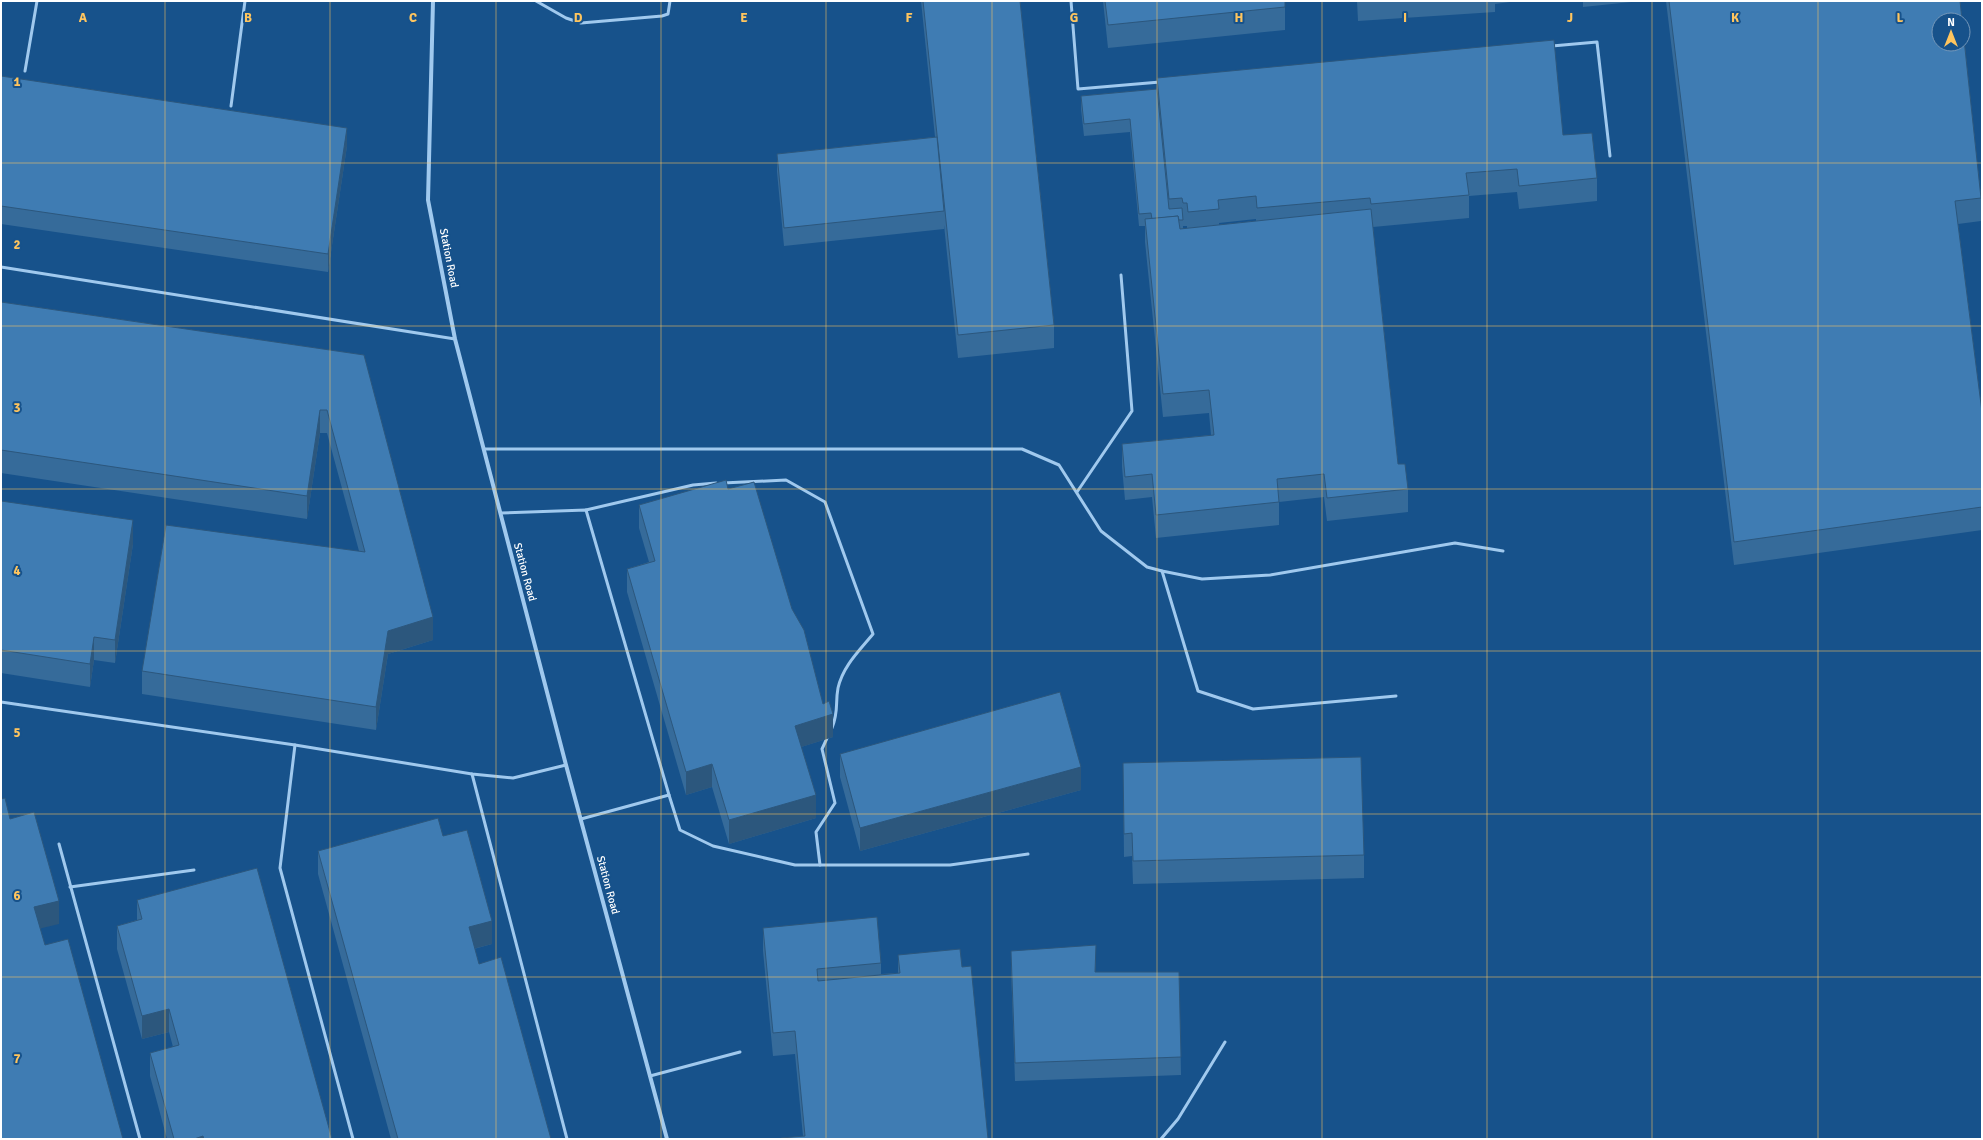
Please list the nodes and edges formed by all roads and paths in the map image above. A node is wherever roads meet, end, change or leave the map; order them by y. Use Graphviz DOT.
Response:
graph roads {
  1 [pos="37,1"];
  2 [pos="245,1"];
  3 [pos="433,1"];
  4 [pos="536,1"];
  5 [pos="670,1"];
  6 [pos="1071,1"];
  7 [pos="1550,46"];
  8 [pos="26,71"];
  9 [pos="1165,81"];
  10 [pos="231,106"];
  11 [pos="1610,156"];
  12 [pos="1,267"];
  13 [pos="1121,275"];
  14 [pos="455,339"];
  15 [pos="484,449"];
  16 [pos="1077,492"];
  17 [pos="586,510"];
  18 [pos="500,514"];
  19 [pos="1504,551"];
  20 [pos="1162,571"];
  21 [pos="1396,696"];
  22 [pos="1,702"];
  23 [pos="295,745"];
  24 [pos="566,764"];
  25 [pos="472,774"];
  26 [pos="669,795"];
  27 [pos="581,819"];
  28 [pos="59,844"];
  29 [pos="1028,854"];
  30 [pos="820,865"];
  31 [pos="194,870"];
  32 [pos="70,887"];
  33 [pos="1225,1042"];
  34 [pos="740,1052"];
  35 [pos="650,1076"];
  36 [pos="140,1139"];
  37 [pos="353,1139"];
  38 [pos="567,1139"];
  39 [pos="667,1139"];
  40 [pos="1161,1139"];
  1 -- 8 [label="lane"];
  2 -- 10 [label="lane"];
  3 -- 14 [label="street, Station Road"];
  4 -- 5 [label="lane"];
  6 -- 9 [label="lane"];
  7 -- 11 [label="lane"];
  12 -- 14 [label="lane"];
  13 -- 16 [label="lane"];
  14 -- 15 [label="street, Station Road"];
  15 -- 16 [label="lane"];
  15 -- 18 [label="street, Station Road"];
  16 -- 20 [label="lane"];
  17 -- 18 [label="lane"];
  17 -- 26 [label="lane"];
  17 -- 30 [label="lane"];
  18 -- 24 [label="street, Station Road"];
  19 -- 20 [label="lane"];
  20 -- 21 [label="lane"];
  22 -- 23 [label="lane"];
  23 -- 25 [label="lane"];
  23 -- 37 [label="lane"];
  24 -- 25 [label="lane"];
  24 -- 27 [label="street, Station Road"];
  25 -- 38 [label="lane"];
  26 -- 27 [label="lane"];
  26 -- 30 [label="lane"];
  27 -- 35 [label="street, Station Road"];
  28 -- 32 [label="lane"];
  29 -- 30 [label="lane"];
  31 -- 32 [label="lane"];
  32 -- 36 [label="lane"];
  33 -- 40 [label="lane"];
  34 -- 35 [label="lane"];
  35 -- 39 [label="street, Station Road"];
}
